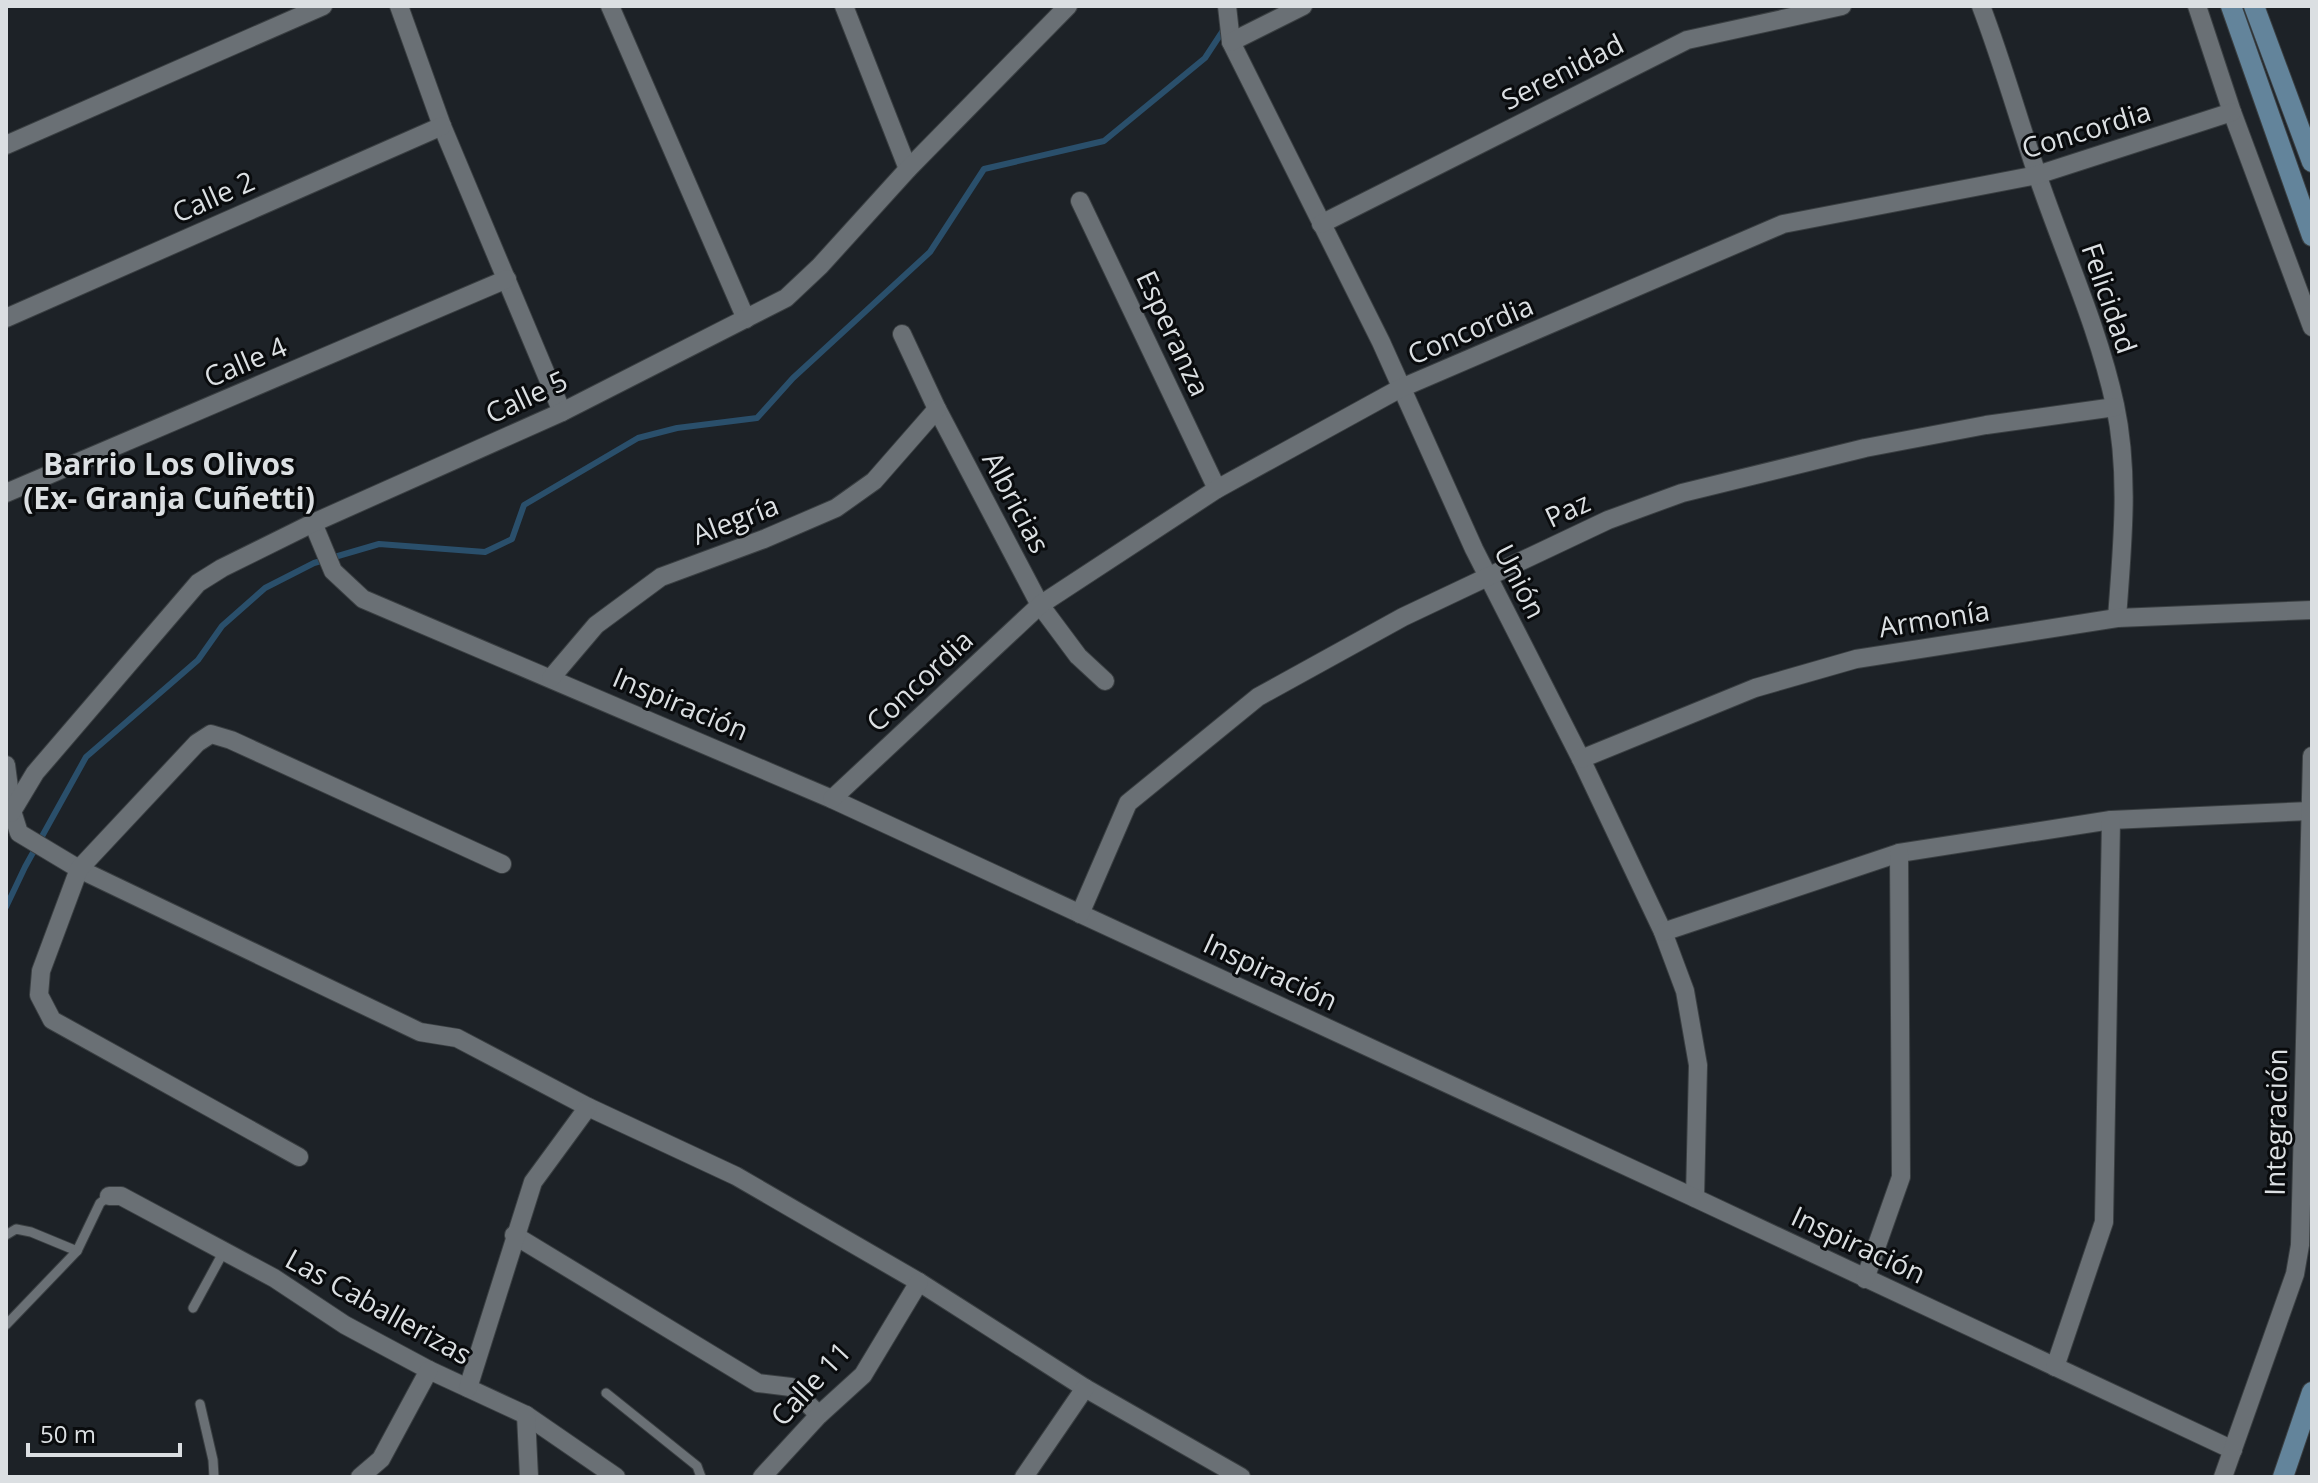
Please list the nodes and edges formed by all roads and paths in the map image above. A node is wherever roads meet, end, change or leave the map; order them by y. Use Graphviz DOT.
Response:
graph roads {
  1 [pos="323,6"];
  2 [pos="399,6"];
  3 [pos="610,6"];
  4 [pos="844,6"];
  5 [pos="1068,6"];
  6 [pos="1227,6"];
  7 [pos="1303,6"];
  8 [pos="1842,6"];
  9 [pos="1981,6"];
  10 [pos="2197,6"];
  11 [pos="2231,6"];
  12 [pos="2254,6"];
  13 [pos="1231,42"];
  14 [pos="2232,112"];
  15 [pos="442,126"];
  16 [pos="6,145"];
  17 [pos="2312,162"];
  18 [pos="908,169"];
  19 [pos="2037,175"];
  20 [pos="1080,201"];
  21 [pos="1321,224"];
  22 [pos="2312,236"];
  23 [pos="507,279"];
  24 [pos="6,318"];
  25 [pos="746,319"];
  26 [pos="2312,327"];
  27 [pos="902,334"];
  28 [pos="1402,388"];
  29 [pos="2115,407"];
  30 [pos="937,409"];
  31 [pos="562,412"];
  32 [pos="1217,489"];
  33 [pos="6,493"];
  34 [pos="313,523"];
  35 [pos="1488,577"];
  36 [pos="1040,605"];
  37 [pos="2312,610"];
  38 [pos="2117,618"];
  39 [pos="551,678"];
  40 [pos="1105,681"];
  41 [pos="2312,756"];
  42 [pos="1581,759"];
  43 [pos="6,765"];
  44 [pos="832,799"];
  45 [pos="2310,811"];
  46 [pos="9,816"];
  47 [pos="2111,820"];
  48 [pos="1899,853"];
  49 [pos="502,864"];
  50 [pos="79,869"];
  51 [pos="1080,914"];
  52 [pos="1663,932"];
  53 [pos="588,1107"];
  54 [pos="2308,1110"];
  55 [pos="299,1157"];
  56 [pos="109,1196"];
  57 [pos="1695,1198"];
  58 [pos="6,1235"];
  59 [pos="514,1235"];
  60 [pos="77,1251"];
  61 [pos="224,1251"];
  62 [pos="1865,1279"];
  63 [pos="919,1282"];
  64 [pos="193,1308"];
  65 [pos="6,1325"];
  66 [pos="2055,1367"];
  67 [pos="429,1370"];
  68 [pos="468,1388"];
  69 [pos="1085,1388"];
  70 [pos="2312,1392"];
  71 [pos="606,1393"];
  72 [pos="200,1404"];
  73 [pos="526,1415"];
  74 [pos="819,1415"];
  75 [pos="2233,1450"];
  76 [pos="214,1477"];
  77 [pos="360,1477"];
  78 [pos="529,1477"];
  79 [pos="616,1477"];
  80 [pos="701,1477"];
  81 [pos="762,1477"];
  82 [pos="1024,1477"];
  83 [pos="1241,1477"];
  84 [pos="2223,1477"];
  85 [pos="2283,1477"];
  1 -- 16 [label="street"];
  2 -- 15 [label="street"];
  3 -- 25 [label="street"];
  4 -- 18 [label="street"];
  5 -- 18 [label="street, Calle 5"];
  6 -- 13 [label="street, Unión"];
  7 -- 13 [label="street"];
  8 -- 21 [label="street, Serenidad"];
  9 -- 19 [label="street, Felicidad"];
  10 -- 14 [label="street"];
  11 -- 22 [label="main road"];
  12 -- 17 [label="main road"];
  13 -- 21 [label="street, Unión"];
  14 -- 19 [label="street, Concordia"];
  14 -- 26 [label="street"];
  15 -- 23 [label="street"];
  15 -- 24 [label="street, Calle 2"];
  18 -- 25 [label="street, Calle 5"];
  19 -- 28 [label="street, Concordia"];
  19 -- 29 [label="street, Felicidad"];
  20 -- 32 [label="street, Esperanza"];
  21 -- 28 [label="street, Unión"];
  23 -- 31 [label="street"];
  23 -- 33 [label="street, Calle 4"];
  25 -- 31 [label="street, Calle 5"];
  27 -- 30 [label="street, Albricias"];
  28 -- 32 [label="street, Concordia"];
  28 -- 35 [label="street, Unión"];
  29 -- 35 [label="street, Paz"];
  29 -- 38 [label="street, Felicidad"];
  30 -- 36 [label="street, Albricias"];
  30 -- 39 [label="street, Alegría"];
  31 -- 34 [label="street, Calle 5"];
  32 -- 36 [label="street, Concordia"];
  34 -- 39 [label="street, Inspiración"];
  34 -- 46 [label="street, Calle 5"];
  35 -- 42 [label="street, Unión"];
  35 -- 51 [label="street, Paz"];
  36 -- 40 [label="street, Albricias"];
  36 -- 44 [label="street, Concordia"];
  37 -- 38 [label="street, Armonía"];
  38 -- 42 [label="street, Armonía"];
  39 -- 44 [label="street, Inspiración"];
  41 -- 45 [label="street, Integración"];
  42 -- 52 [label="street, Unión"];
  43 -- 46 [label="street"];
  44 -- 51 [label="street, Inspiración"];
  45 -- 47 [label="street"];
  45 -- 54 [label="street, Integración"];
  46 -- 50 [label="street"];
  47 -- 48 [label="street"];
  47 -- 66 [label="street"];
  48 -- 52 [label="street"];
  48 -- 62 [label="street"];
  49 -- 50 [label="street"];
  50 -- 53 [label="street"];
  50 -- 55 [label="street"];
  51 -- 57 [label="street, Inspiración"];
  52 -- 57 [label="street, Unión"];
  53 -- 59 [label="street"];
  53 -- 63 [label="street"];
  54 -- 75 [label="street, Integración"];
  56 -- 60 [label="lane"];
  56 -- 61 [label="street, Las Caballerizas"];
  57 -- 62 [label="street, Inspiración"];
  58 -- 60 [label="lane"];
  59 -- 68 [label="street"];
  59 -- 74 [label="street"];
  60 -- 65 [label="lane"];
  61 -- 64 [label="lane"];
  61 -- 67 [label="street, Las Caballerizas"];
  62 -- 66 [label="street, Inspiración"];
  63 -- 69 [label="street"];
  63 -- 74 [label="street, Calle 11"];
  66 -- 75 [label="street, Inspiración"];
  67 -- 68 [label="street, Las Caballerizas"];
  67 -- 77 [label="street"];
  68 -- 73 [label="street, Las Caballerizas"];
  69 -- 82 [label="street"];
  69 -- 83 [label="street"];
  70 -- 85 [label="main road"];
  71 -- 80 [label="lane"];
  72 -- 76 [label="lane"];
  73 -- 78 [label="street"];
  73 -- 79 [label="street, Las Caballerizas"];
  74 -- 81 [label="street, Calle 11"];
  75 -- 84 [label="street, Integración"];
}
